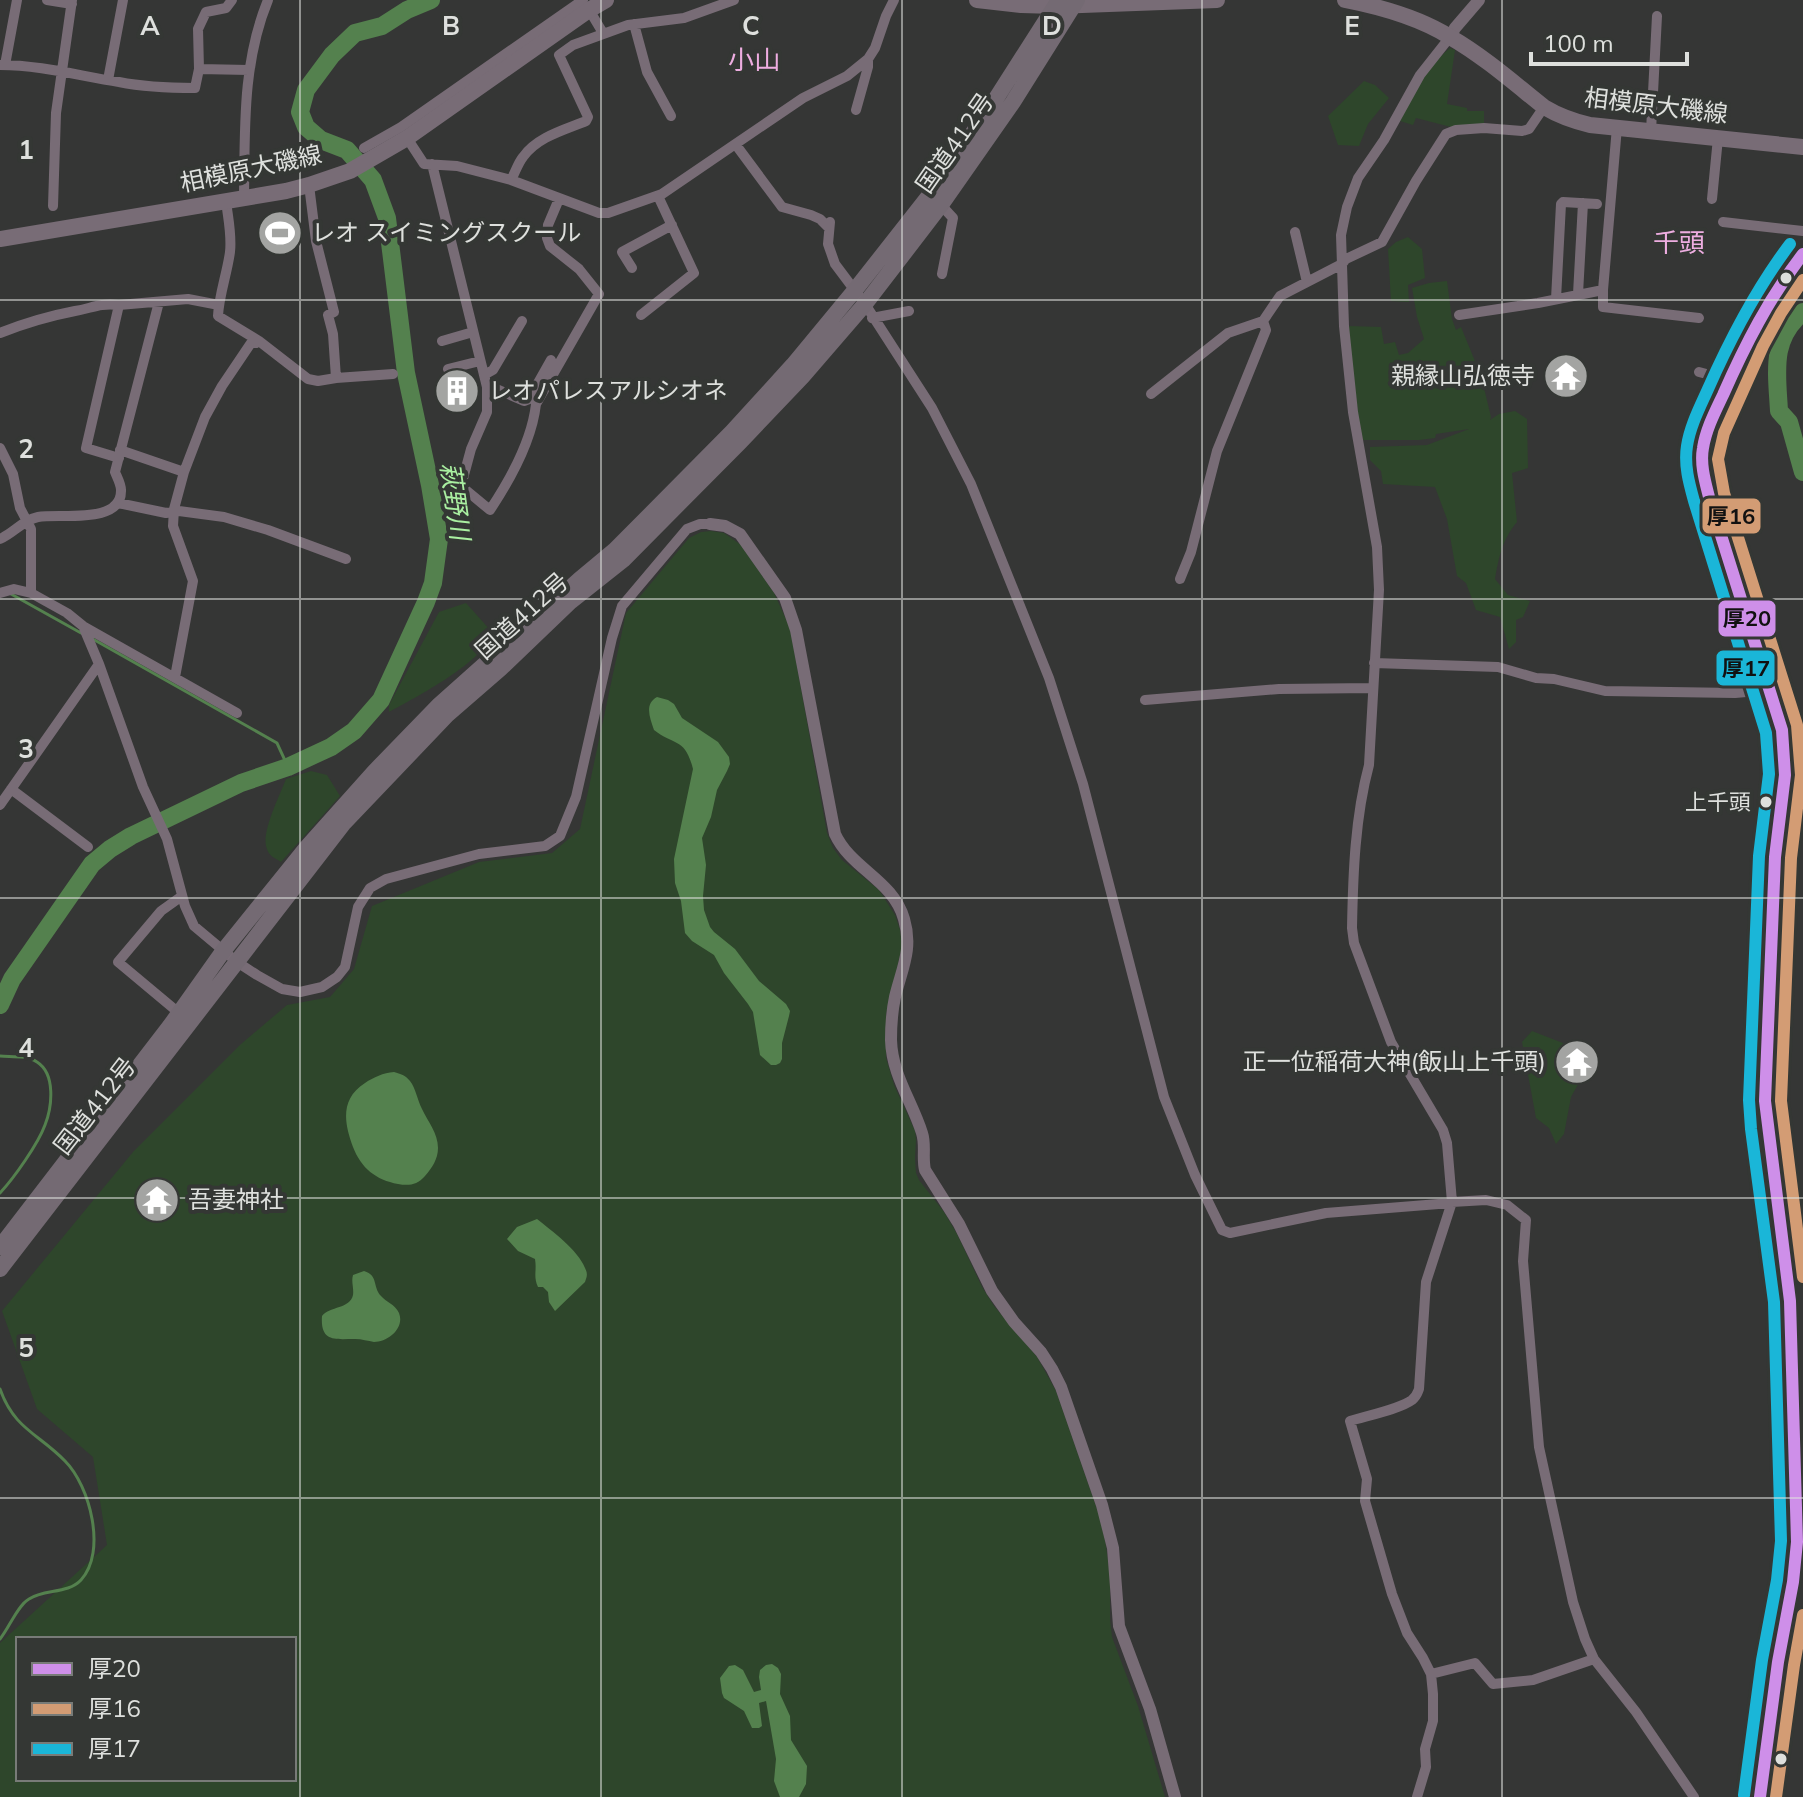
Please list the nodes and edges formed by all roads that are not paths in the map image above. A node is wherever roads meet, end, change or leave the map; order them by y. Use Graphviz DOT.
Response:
graph roads {
  1 [pos="17,0"];
  2 [pos="47,0"];
  3 [pos="123,0"];
  4 [pos="232,0"];
  5 [pos="268,0"];
  6 [pos="606,0"];
  7 [pos="734,0"];
  8 [pos="894,0"];
  9 [pos="977,0"];
  10 [pos="1217,0"];
  11 [pos="1345,0"];
  12 [pos="1479,0"];
  13 [pos="72,2"];
  14 [pos="585,3"];
  15 [pos="1066,3"];
  16 [pos="1657,16"];
  17 [pos="634,24"];
  18 [pos="603,33"];
  19 [pos="1450,37"];
  20 [pos="868,59"];
  21 [pos="2,65"];
  22 [pos="199,69"];
  23 [pos="249,70"];
  24 [pos="61,72"];
  25 [pos="108,80"];
  26 [pos="1544,107"];
  27 [pos="856,110"];
  28 [pos="671,116"];
  29 [pos="1617,127"];
  30 [pos="1651,131"];
  31 [pos="407,138"];
  32 [pos="1718,138"];
  33 [pos="736,145"];
  34 [pos="1803,147"];
  35 [pos="371,152"];
  36 [pos="432,164"];
  37 [pos="511,180"];
  38 [pos="309,185"];
  39 [pos="658,196"];
  40 [pos="244,197"];
  41 [pos="559,199"];
  42 [pos="1712,199"];
  43 [pos="226,201"];
  44 [pos="1583,203"];
  45 [pos="1597,204"];
  46 [pos="941,205"];
  47 [pos="53,206"];
  48 [pos="1730,224"];
  49 [pos="672,225"];
  50 [pos="1803,231"];
  51 [pos="1295,232"];
  52 [pos="0,239"];
  53 [pos="1803,254"];
  54 [pos="1342,264"];
  55 [pos="632,268"];
  56 [pos="942,274"];
  57 [pos="1307,282"];
  58 [pos="1603,290"];
  59 [pos="1578,294"];
  60 [pos="1556,299"];
  61 [pos="159,302"];
  62 [pos="864,304"];
  63 [pos="119,305"];
  64 [pos="219,305"];
  65 [pos="909,311"];
  66 [pos="641,315"];
  67 [pos="1459,315"];
  68 [pos="1699,318"];
  69 [pos="522,321"];
  70 [pos="1263,321"];
  71 [pos="473,332"];
  72 [pos="0,333"];
  73 [pos="259,341"];
  74 [pos="442,341"];
  75 [pos="551,360"];
  76 [pos="480,361"];
  77 [pos="448,369"];
  78 [pos="1699,372"];
  79 [pos="393,374"];
  80 [pos="484,375"];
  81 [pos="336,378"];
  82 [pos="1729,380"];
  83 [pos="487,387"];
  84 [pos="1151,394"];
  85 [pos="0,448"];
  86 [pos="119,454"];
  87 [pos="184,472"];
  88 [pos="118,503"];
  89 [pos="174,512"];
  90 [pos="26,521"];
  91 [pos="710,524"];
  92 [pos="0,539"];
  93 [pos="346,559"];
  94 [pos="1180,579"];
  95 [pos="0,593"];
  96 [pos="31,593"];
  97 [pos="83,626"];
  98 [pos="1374,663"];
  99 [pos="99,664"];
  100 [pos="175,677"];
  101 [pos="1373,688"];
  102 [pos="1769,690"];
  103 [pos="1145,700"];
  104 [pos="237,713"];
  105 [pos="1795,775"];
  106 [pos="11,789"];
  107 [pos="0,805"];
  108 [pos="88,847"];
  109 [pos="182,896"];
  110 [pos="224,950"];
  111 [pos="1772,953"];
  112 [pos="237,962"];
  113 [pos="1790,991"];
  114 [pos="179,1013"];
  115 [pos="1451,1203"];
  116 [pos="0,1247"];
  117 [pos="0,1269"];
  118 [pos="1799,1568"];
  119 [pos="1594,1659"];
  120 [pos="1431,1674"];
  121 [pos="1175,1797"];
  122 [pos="1417,1797"];
  123 [pos="1694,1797"];
  124 [pos="1760,1797"];
  1 -- 21 [label="street"];
  2 -- 13 [label="street"];
  3 -- 25 [label="street"];
  4 -- 22 [label="street"];
  5 -- 23 [label="street"];
  6 -- 14 [label="main road, 相模原大磯線"];
  7 -- 17 [label="street"];
  8 -- 20 [label="street"];
  9 -- 15 [label="main road"];
  10 -- 15 [label="main road"];
  11 -- 19 [label="main road, 相模原大磯線"];
  12 -- 19 [label="street"];
  13 -- 24 [label="street"];
  14 -- 18 [label="street"];
  14 -- 31 [label="main road, 相模原大磯線"];
  14 -- 35 [label="street"];
  15 -- 46 [label="highway, 国道412号"];
  15 -- 62 [label="highway, 国道412号"];
  16 -- 30 [label="street"];
  17 -- 18 [label="street"];
  17 -- 28 [label="street"];
  18 -- 37 [label="street"];
  19 -- 26 [label="main road, 相模原大磯線"];
  19 -- 54 [label="street"];
  20 -- 27 [label="street"];
  20 -- 33 [label="street"];
  21 -- 24 [label="street"];
  22 -- 23 [label="street"];
  22 -- 25 [label="street"];
  23 -- 40 [label="street"];
  24 -- 25 [label="street"];
  24 -- 47 [label="street"];
  26 -- 29 [label="main road, 相模原大磯線"];
  26 -- 54 [label="street"];
  29 -- 30 [label="main road, 相模原大磯線"];
  29 -- 58 [label="street"];
  30 -- 32 [label="main road, 相模原大磯線"];
  31 -- 35 [label="main road, 相模原大磯線"];
  31 -- 36 [label="street"];
  32 -- 34 [label="main road, 相模原大磯線"];
  32 -- 42 [label="street"];
  33 -- 39 [label="street"];
  33 -- 62 [label="street"];
  35 -- 38 [label="main road, 相模原大磯線"];
  36 -- 37 [label="street"];
  36 -- 71 [label="street"];
  37 -- 41 [label="street"];
  38 -- 40 [label="main road, 相模原大磯線"];
  38 -- 81 [label="street"];
  39 -- 41 [label="street"];
  39 -- 49 [label="street"];
  40 -- 43 [label="main road, 相模原大磯線"];
  41 -- 83 [label="street"];
  43 -- 52 [label="main road, 相模原大磯線"];
  43 -- 64 [label="street"];
  44 -- 45 [label="street"];
  44 -- 59 [label="street"];
  44 -- 60 [label="street"];
  46 -- 56 [label="street"];
  46 -- 62 [label="highway, 国道412号"];
  48 -- 50 [label="street"];
  49 -- 55 [label="street"];
  49 -- 66 [label="street"];
  51 -- 57 [label="street"];
  53 -- 82 [label="main road"];
  54 -- 57 [label="street"];
  54 -- 98 [label="street"];
  57 -- 70 [label="street"];
  58 -- 59 [label="street"];
  58 -- 68 [label="street"];
  59 -- 60 [label="street"];
  60 -- 67 [label="street"];
  61 -- 63 [label="street"];
  61 -- 64 [label="street"];
  61 -- 86 [label="street"];
  62 -- 65 [label="street"];
  62 -- 110 [label="highway, 国道412号"];
  62 -- 112 [label="highway, 国道412号"];
  62 -- 115 [label="street"];
  63 -- 72 [label="street"];
  63 -- 86 [label="street"];
  64 -- 73 [label="street"];
  69 -- 80 [label="street"];
  70 -- 84 [label="street"];
  70 -- 94 [label="street"];
  71 -- 74 [label="street"];
  71 -- 76 [label="street"];
  73 -- 81 [label="street"];
  73 -- 87 [label="street"];
  75 -- 83 [label="street"];
  76 -- 77 [label="street"];
  76 -- 80 [label="street"];
  78 -- 82 [label="street"];
  79 -- 81 [label="street"];
  80 -- 83 [label="street"];
  82 -- 102 [label="main road"];
  85 -- 90 [label="street"];
  86 -- 87 [label="street"];
  86 -- 88 [label="street"];
  87 -- 89 [label="street"];
  88 -- 89 [label="street"];
  88 -- 90 [label="street"];
  89 -- 93 [label="street"];
  89 -- 100 [label="street"];
  90 -- 92 [label="street"];
  90 -- 96 [label="street"];
  91 -- 112 [label="street"];
  91 -- 121 [label="street"];
  95 -- 96 [label="street"];
  96 -- 97 [label="street"];
  97 -- 99 [label="street"];
  97 -- 100 [label="street"];
  98 -- 101 [label="street"];
  98 -- 102 [label="street"];
  99 -- 106 [label="street"];
  99 -- 109 [label="street"];
  100 -- 104 [label="street"];
  101 -- 103 [label="street"];
  101 -- 115 [label="street"];
  102 -- 105 [label="main road"];
  105 -- 111 [label="main road"];
  106 -- 107 [label="street"];
  106 -- 108 [label="street"];
  109 -- 110 [label="street"];
  109 -- 114 [label="street"];
  110 -- 112 [label="street"];
  110 -- 114 [label="highway, 国道412号"];
  111 -- 113 [label="street"];
  111 -- 118 [label="main road"];
  112 -- 117 [label="highway, 国道412号"];
  114 -- 116 [label="highway, 国道412号"];
  115 -- 119 [label="street"];
  115 -- 120 [label="street"];
  118 -- 124 [label="main road"];
  119 -- 120 [label="street"];
  119 -- 123 [label="street"];
  120 -- 122 [label="street"];
}
